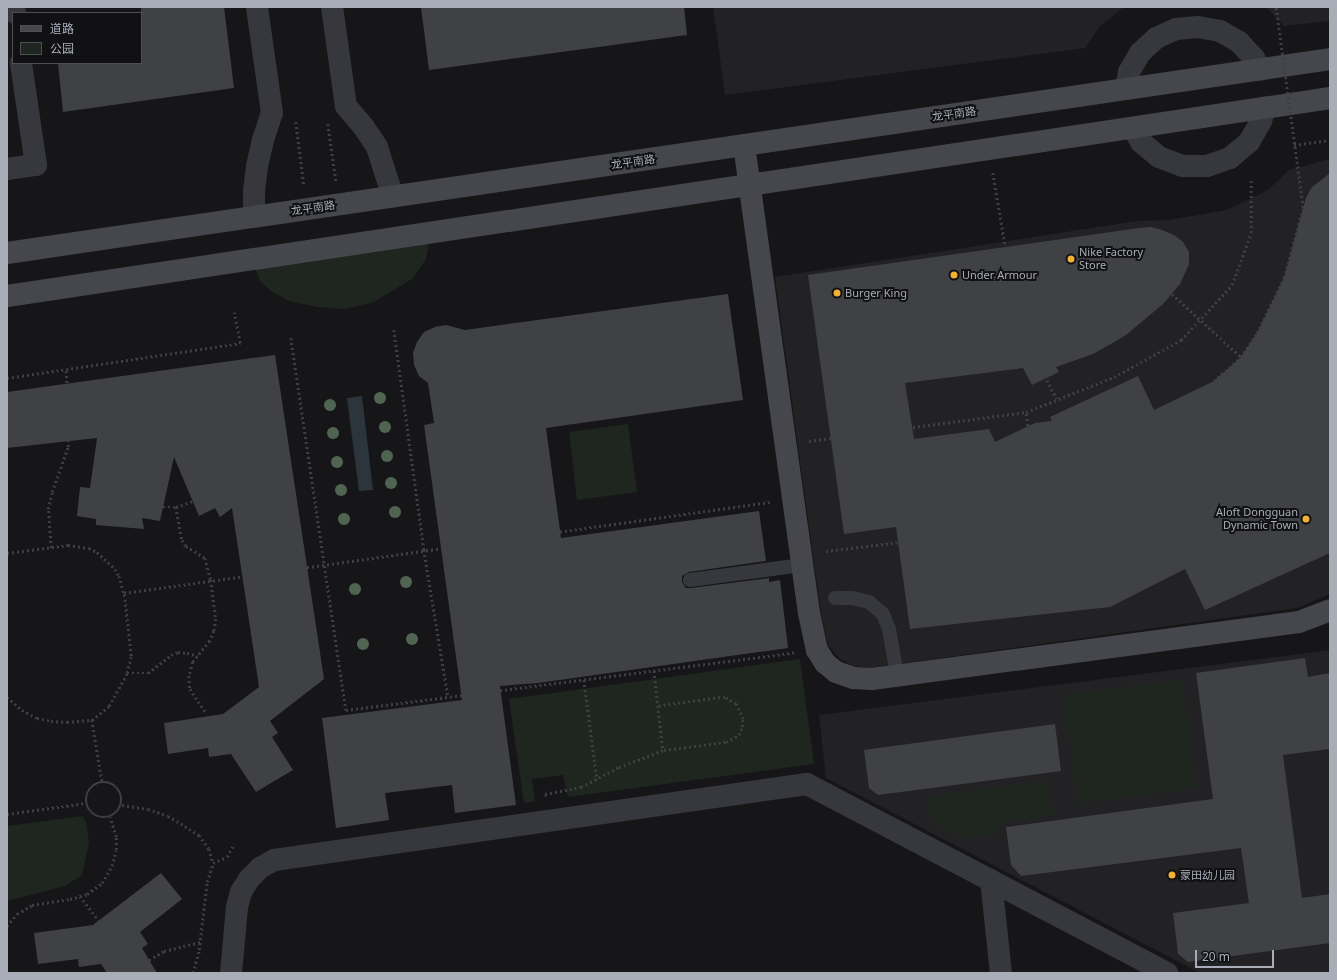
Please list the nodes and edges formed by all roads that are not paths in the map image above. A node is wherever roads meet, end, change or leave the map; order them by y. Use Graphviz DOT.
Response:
graph roads {
  1 [pos="257,7"];
  2 [pos="332,7"];
  3 [pos="1330,59"];
  4 [pos="22,64"];
  5 [pos="1260,70"];
  6 [pos="1126,89"];
  7 [pos="1330,98"];
  8 [pos="1264,108"];
  9 [pos="1133,128"];
  10 [pos="744,146"];
  11 [pos="7,169"];
  12 [pos="750,185"];
  13 [pos="393,197"];
  14 [pos="254,217"];
  15 [pos="7,253"];
  16 [pos="7,296"];
  17 [pos="802,565"];
  18 [pos="690,580"];
  19 [pos="835,598"];
  20 [pos="1330,610"];
  21 [pos="897,675"];
  22 [pos="991,880"];
  23 [pos="231,973"];
  24 [pos="1001,973"];
  25 [pos="1167,973"];
  1 -- 14 [label="street"];
  2 -- 13 [label="street"];
  3 -- 5 [label="main road, 龙平南路"];
  4 -- 11 [label="street"];
  5 -- 6 [label="main road, 龙平南路"];
  5 -- 6 [label="street"];
  6 -- 10 [label="main road, 龙平南路"];
  7 -- 8 [label="main road"];
  8 -- 9 [label="main road"];
  8 -- 9 [label="street"];
  9 -- 12 [label="main road"];
  10 -- 12 [label="main road"];
  10 -- 13 [label="main road, 龙平南路"];
  12 -- 16 [label="main road"];
  12 -- 17 [label="main road"];
  13 -- 14 [label="main road, 龙平南路"];
  14 -- 15 [label="main road, 龙平南路"];
  17 -- 18 [label="lane"];
  17 -- 21 [label="main road"];
  19 -- 21 [label="lane"];
  20 -- 21 [label="main road"];
  22 -- 23 [label="street"];
  22 -- 24 [label="street"];
  22 -- 25 [label="street"];
}
